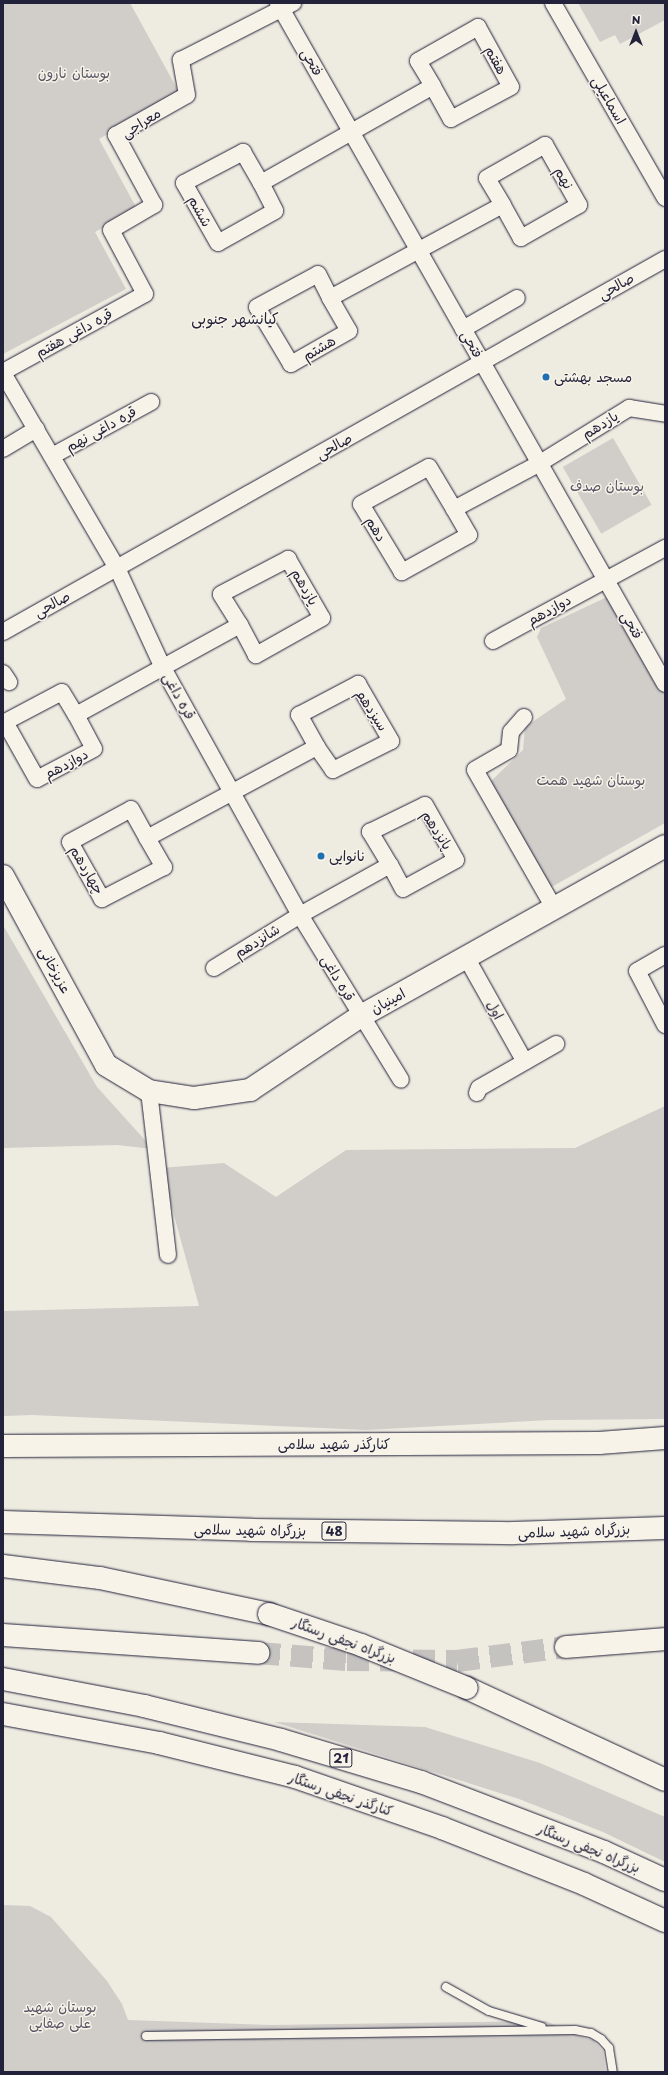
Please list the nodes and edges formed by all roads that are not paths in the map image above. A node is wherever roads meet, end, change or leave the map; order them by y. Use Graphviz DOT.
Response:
graph roads {
  1 [pos="553,3"];
  2 [pos="284,5"];
  3 [pos="433,86"];
  4 [pos="352,132"];
  5 [pos="261,183"];
  6 [pos="665,198"];
  7 [pos="503,204"];
  8 [pos="419,250"];
  9 [pos="665,260"];
  10 [pos="146,294"];
  11 [pos="330,298"];
  12 [pos="517,298"];
  13 [pos="463,328"];
  14 [pos="482,363"];
  15 [pos="3,372"];
  16 [pos="150,402"];
  17 [pos="665,414"];
  18 [pos="36,429"];
  19 [pos="3,449"];
  20 [pos="52,456"];
  21 [pos="540,463"];
  22 [pos="454,509"];
  23 [pos="665,548"];
  24 [pos="117,568"];
  25 [pos="606,579"];
  26 [pos="240,625"];
  27 [pos="3,632"];
  28 [pos="493,641"];
  29 [pos="163,668"];
  30 [pos="665,684"];
  31 [pos="76,715"];
  32 [pos="524,716"];
  33 [pos="317,747"];
  34 [pos="233,793"];
  35 [pos="147,838"];
  36 [pos="665,846"];
  37 [pos="390,865"];
  38 [pos="3,876"];
  39 [pos="554,908"];
  40 [pos="300,914"];
  41 [pos="665,956"];
  42 [pos="466,957"];
  43 [pos="214,968"];
  44 [pos="361,1016"];
  45 [pos="665,1026"];
  46 [pos="556,1044"];
  47 [pos="524,1062"];
  48 [pos="106,1065"];
  49 [pos="400,1080"];
  50 [pos="149,1091"];
  51 [pos="476,1093"];
  52 [pos="168,1255"];
  53 [pos="665,1438"];
  54 [pos="3,1446"];
  55 [pos="3,1522"];
  56 [pos="665,1528"];
  57 [pos="3,1566"];
  58 [pos="3,1634"];
  59 [pos="665,1639"];
  60 [pos="566,1647"];
  61 [pos="258,1653"];
  62 [pos="3,1679"];
  63 [pos="3,1714"];
  64 [pos="665,1780"];
  65 [pos="665,1880"];
  66 [pos="665,1921"];
  67 [pos="446,1988"];
  68 [pos="550,2030"];
  69 [pos="146,2036"];
  70 [pos="613,2072"];
  1 -- 6 [label="street, اسماعیلی"];
  2 -- 4 [label="street, فتحی"];
  2 -- 10 [label="street, معراجی"];
  3 -- 3 [label="street, هفتم"];
  3 -- 4 [label="street"];
  4 -- 5 [label="street"];
  4 -- 8 [label="street, فتحی"];
  5 -- 5 [label="street, ششم"];
  7 -- 7 [label="street, نهم"];
  7 -- 8 [label="street"];
  8 -- 11 [label="street"];
  8 -- 13 [label="street, فتحی"];
  9 -- 14 [label="street, صالحی"];
  10 -- 15 [label="street, قره داغی هفتم"];
  11 -- 11 [label="street, هشتم"];
  12 -- 13 [label="street"];
  13 -- 14 [label="street, فتحی"];
  14 -- 21 [label="street, فتحی"];
  14 -- 24 [label="street, صالحی"];
  15 -- 18 [label="street, قره داغی"];
  16 -- 20 [label="street, قره داغی نهم"];
  17 -- 21 [label="street, یازدهم"];
  18 -- 19 [label="street"];
  18 -- 20 [label="street, قره داغی"];
  20 -- 24 [label="street, قره داغی"];
  21 -- 22 [label="street"];
  21 -- 25 [label="street, فتحی"];
  22 -- 22 [label="street, دهم"];
  23 -- 25 [label="street"];
  24 -- 27 [label="street, صالحی"];
  24 -- 29 [label="street, قره داغی"];
  25 -- 28 [label="street, دوازدهم"];
  25 -- 30 [label="street, فتحی"];
  26 -- 26 [label="street, یازدهم"];
  26 -- 29 [label="street"];
  29 -- 31 [label="street"];
  29 -- 34 [label="street, قره داغی"];
  31 -- 31 [label="street, دوازدهم"];
  32 -- 39 [label="street"];
  33 -- 33 [label="street, سیزدهم"];
  33 -- 34 [label="street"];
  34 -- 35 [label="street"];
  34 -- 40 [label="street, قره داغی"];
  35 -- 35 [label="street, چهاردهم"];
  36 -- 39 [label="main road, امینیان"];
  37 -- 37 [label="street, پانزدهم"];
  37 -- 40 [label="street"];
  38 -- 48 [label="main road, عزیزخانی"];
  39 -- 42 [label="main road, امینیان"];
  40 -- 43 [label="street, شانزدهم"];
  40 -- 44 [label="street, قره داغی"];
  41 -- 45 [label="street"];
  42 -- 44 [label="main road, امینیان"];
  42 -- 47 [label="street, اول"];
  44 -- 49 [label="street, قره داغی"];
  44 -- 50 [label="main road, امینیان"];
  46 -- 47 [label="street"];
  47 -- 51 [label="street"];
  48 -- 50 [label="main road, امینیان"];
  50 -- 52 [label="street"];
  53 -- 54 [label="main road, کنارگذر شهید سلامی"];
  55 -- 56 [label="main road, بزرگراه شهید سلامی / 48"];
  57 -- 64 [label="main road, بزرگراه نجفی رستگار, bridge"];
  58 -- 61 [label="main road"];
  59 -- 60 [label="main road"];
  62 -- 65 [label="main road, بزرگراه نجفی رستگار / 21"];
  63 -- 66 [label="main road, کنارگذر نجفی رستگار"];
  67 -- 68 [label="lane"];
  68 -- 69 [label="lane"];
  68 -- 70 [label="lane"];
}
